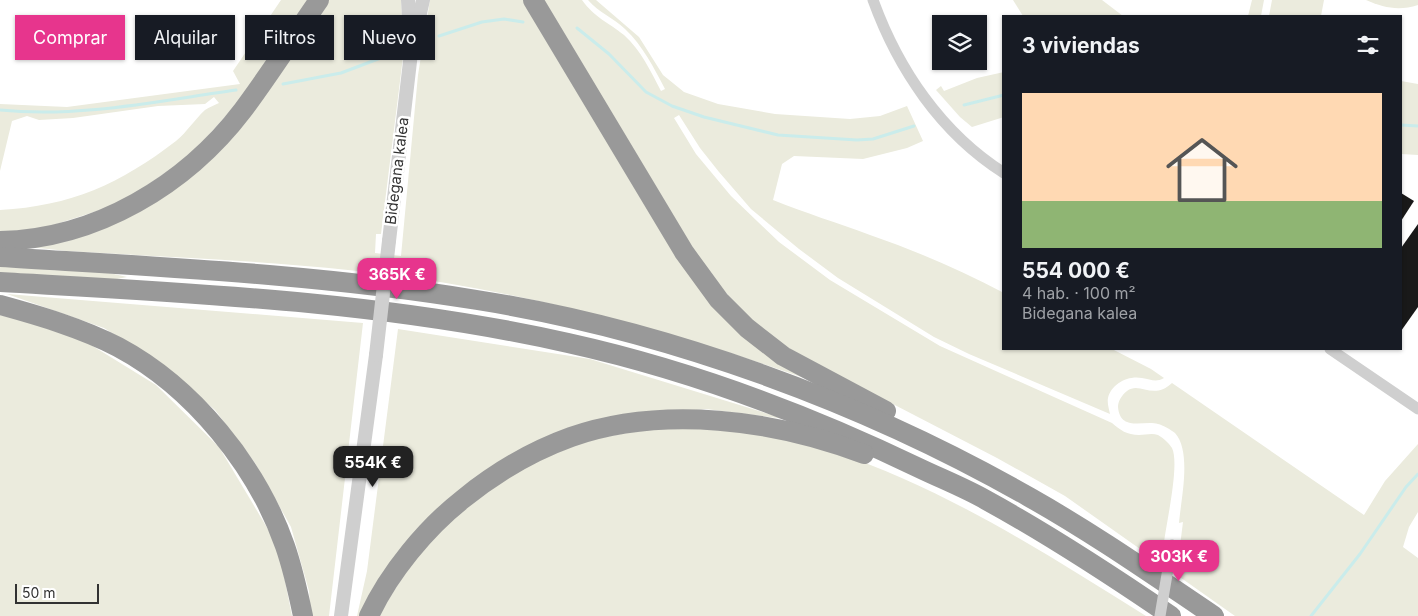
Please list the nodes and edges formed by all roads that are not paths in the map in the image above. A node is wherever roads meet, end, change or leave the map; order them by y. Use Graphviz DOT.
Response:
graph roads {
  1 [pos="320,0"];
  2 [pos="408,0"];
  3 [pos="423,0"];
  4 [pos="533,0"];
  5 [pos="873,0"];
  6 [pos="409,15"];
  7 [pos="420,15"];
  8 [pos="410,60"];
  9 [pos="1002,171"];
  10 [pos="0,241"];
  11 [pos="0,257"];
  12 [pos="0,282"];
  13 [pos="0,305"];
  14 [pos="1331,350"];
  15 [pos="1418,408"];
  16 [pos="1028,496"];
  17 [pos="986,500"];
  18 [pos="1172,545"];
  19 [pos="303,616"];
  20 [pos="341,616"];
  21 [pos="369,616"];
  22 [pos="1160,616"];
  23 [pos="1171,616"];
  24 [pos="1214,616"];
  1 -- 10 [label="highway"];
  2 -- 6 [label="street, Bidegana kalea"];
  3 -- 7 [label="street, Bidegana kalea"];
  4 -- 16 [label="highway"];
  5 -- 9 [label="street"];
  8 -- 20 [label="street, Bidegana kalea, bridge"];
  11 -- 16 [label="highway"];
  12 -- 17 [label="highway"];
  13 -- 19 [label="highway"];
  14 -- 15 [label="street"];
  16 -- 24 [label="highway"];
  17 -- 21 [label="highway"];
  17 -- 23 [label="highway"];
  18 -- 22 [label="street, bridge"];
}
